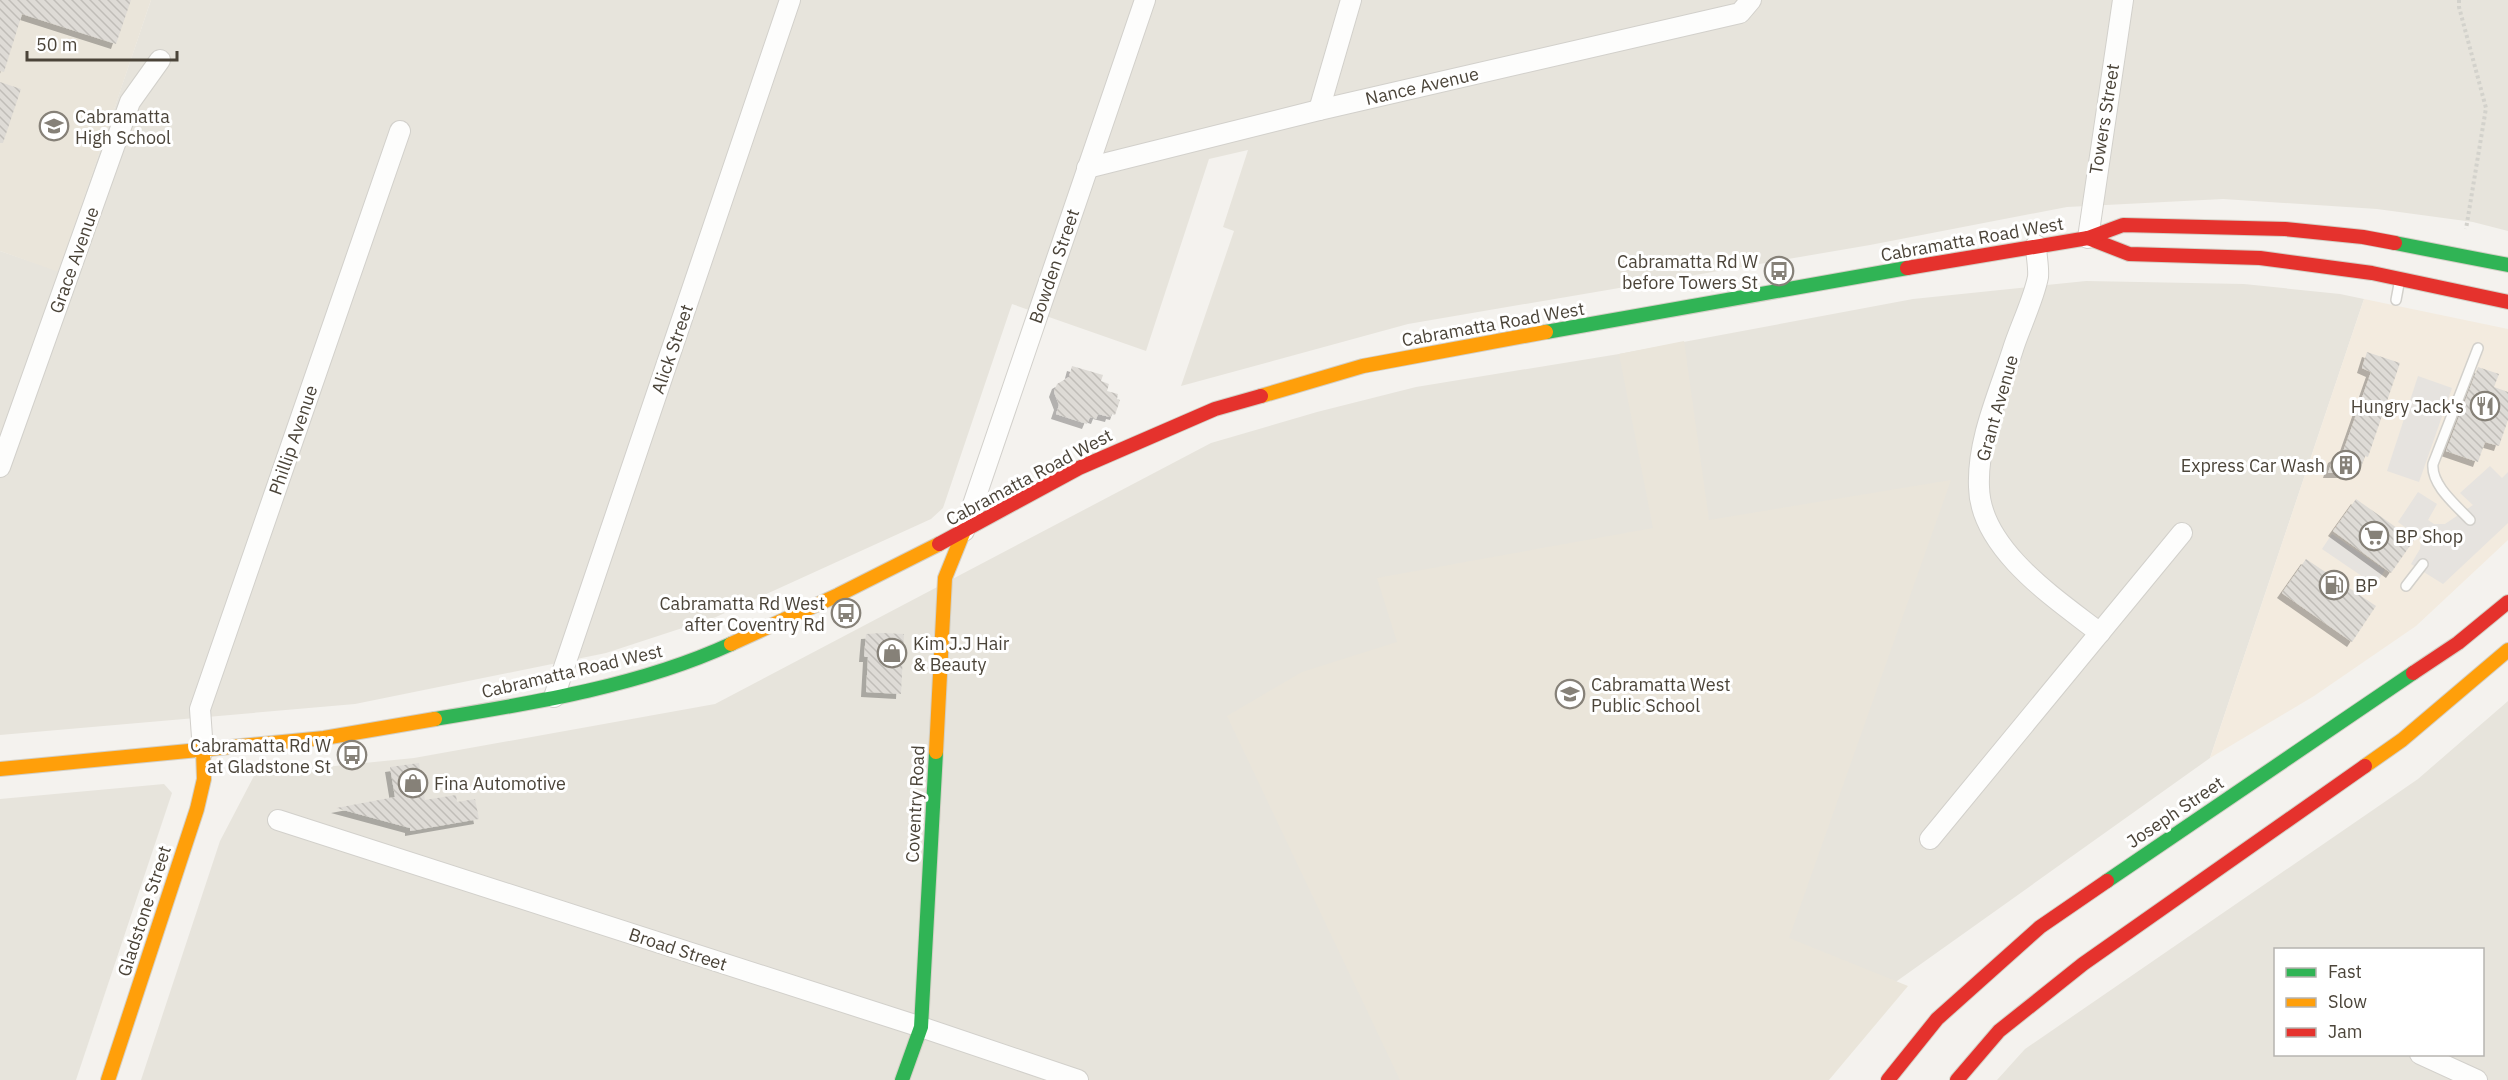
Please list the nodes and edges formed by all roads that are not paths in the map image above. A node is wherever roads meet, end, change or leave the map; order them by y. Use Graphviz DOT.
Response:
graph roads {
  1 [pos="790,0"];
  2 [pos="1145,0"];
  3 [pos="1351,0"];
  4 [pos="1751,0"];
  5 [pos="2123,0"];
  6 [pos="160,60"];
  7 [pos="1319,110"];
  8 [pos="400,131"];
  9 [pos="1088,168"];
  10 [pos="2088,238"];
  11 [pos="2036,245"];
  12 [pos="2508,266"];
  13 [pos="2400,278"];
  14 [pos="2396,300"];
  15 [pos="2508,302"];
  16 [pos="2478,348"];
  17 [pos="0,467"];
  18 [pos="2470,520"];
  19 [pos="964,531"];
  20 [pos="2182,533"];
  21 [pos="2423,564"];
  22 [pos="2406,586"];
  23 [pos="2508,602"];
  24 [pos="2100,633"];
  25 [pos="2508,650"];
  26 [pos="554,697"];
  27 [pos="203,751"];
  28 [pos="0,769"];
  29 [pos="278,820"];
  30 [pos="1930,839"];
  31 [pos="921,1027"];
  32 [pos="2424,1056"];
  33 [pos="108,1080"];
  34 [pos="902,1080"];
  35 [pos="1078,1080"];
  36 [pos="1888,1080"];
  37 [pos="1957,1080"];
  38 [pos="2477,1080"];
  1 -- 26 [label="street, Alick Street"];
  2 -- 9 [label="street, Bowden Street"];
  3 -- 7 [label="street"];
  4 -- 7 [label="street, Nance Avenue"];
  5 -- 10 [label="street, Towers Street"];
  6 -- 17 [label="street, Grace Avenue"];
  7 -- 9 [label="street, Nance Avenue"];
  8 -- 27 [label="street, Phillip Avenue"];
  9 -- 19 [label="street, Bowden Street"];
  10 -- 11 [label="main road, Cabramatta Road West"];
  10 -- 12 [label="main road, Cabramatta Road West"];
  10 -- 13 [label="main road, Cabramatta Road West"];
  11 -- 19 [label="main road, Cabramatta Road West"];
  11 -- 24 [label="street, Grant Avenue"];
  13 -- 14 [label="lane"];
  13 -- 15 [label="main road, Cabramatta Road West"];
  16 -- 18 [label="lane"];
  19 -- 26 [label="main road, Cabramatta Road West"];
  19 -- 31 [label="main road, Coventry Road"];
  20 -- 24 [label="street"];
  21 -- 22 [label="lane"];
  23 -- 36 [label="main road, Joseph Street"];
  24 -- 30 [label="street"];
  25 -- 37 [label="main road"];
  26 -- 27 [label="main road, Cabramatta Road West"];
  27 -- 28 [label="main road, Cabramatta Road West"];
  27 -- 33 [label="main road, Gladstone Street"];
  29 -- 31 [label="street, Broad Street"];
  31 -- 34 [label="main road, Coventry Road"];
  31 -- 35 [label="street, Broad Street"];
  32 -- 38 [label="street"];
}
